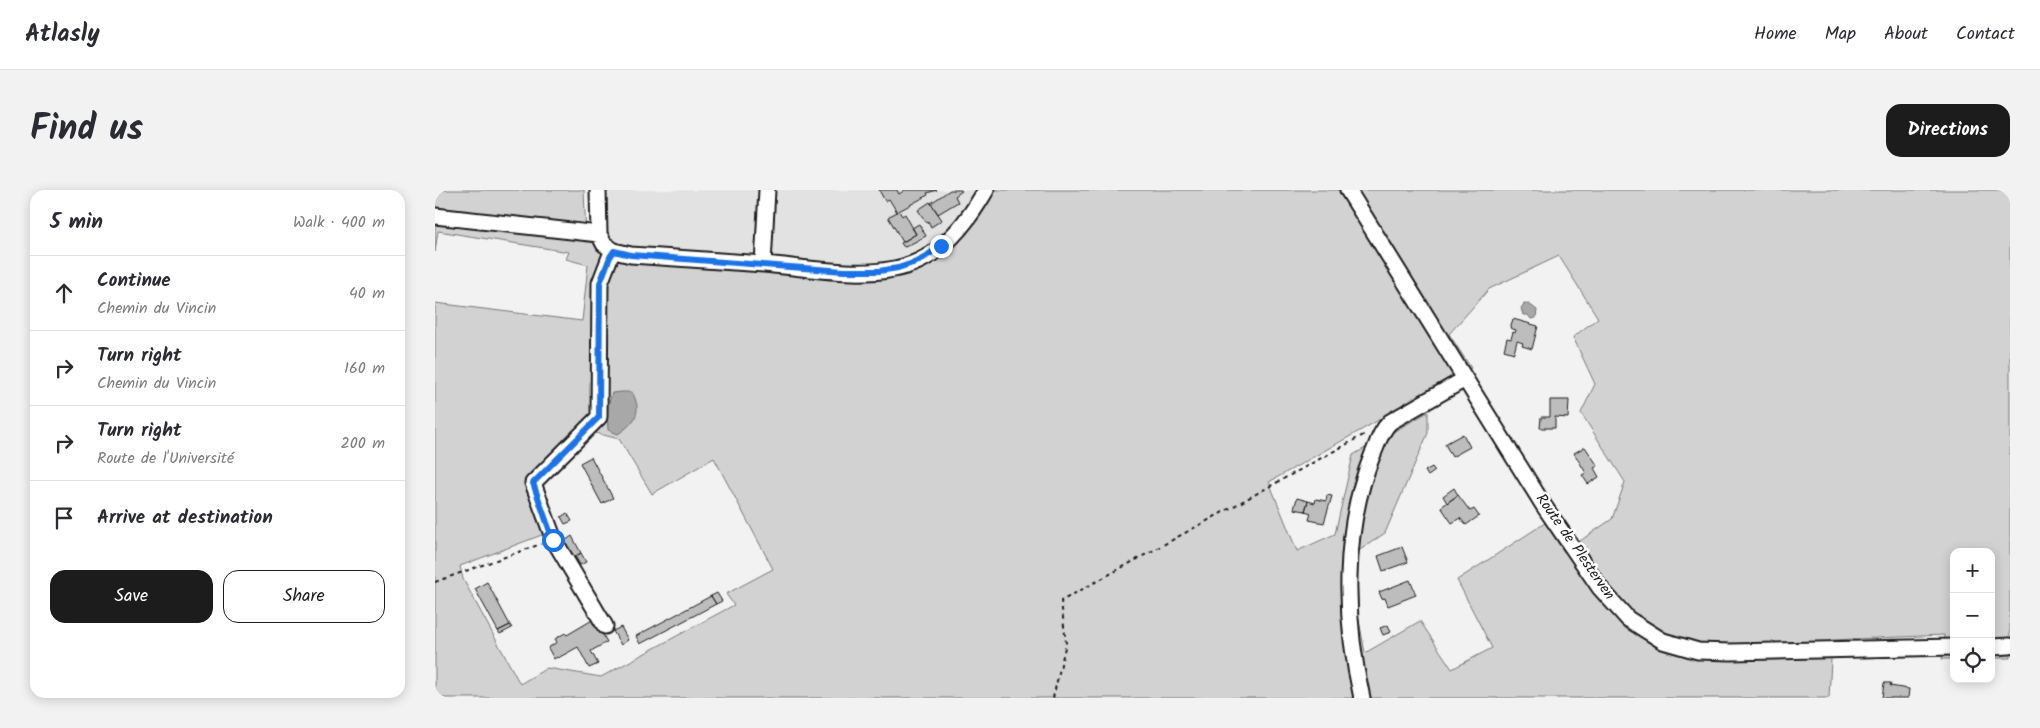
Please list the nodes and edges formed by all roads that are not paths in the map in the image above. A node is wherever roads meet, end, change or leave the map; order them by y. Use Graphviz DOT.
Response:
graph roads {
  1 [pos="598,190"];
  2 [pos="767,190"];
  3 [pos="986,190"];
  4 [pos="1347,190"];
  5 [pos="435,216"];
  6 [pos="599,234"];
  7 [pos="614,251"];
  8 [pos="763,264"];
  9 [pos="1465,379"];
  10 [pos="605,626"];
  11 [pos="2010,646"];
  12 [pos="1995,647"];
  13 [pos="1950,648"];
  14 [pos="1362,698"];
  1 -- 6 [label="street"];
  2 -- 8 [label="street"];
  3 -- 8 [label="street"];
  4 -- 9 [label="street, Route de Plesterven"];
  5 -- 6 [label="street"];
  6 -- 7 [label="street"];
  7 -- 8 [label="street"];
  7 -- 10 [label="street"];
  9 -- 13 [label="street, Route de Plesterven"];
  9 -- 14 [label="street"];
  11 -- 12 [label="street"];
}
